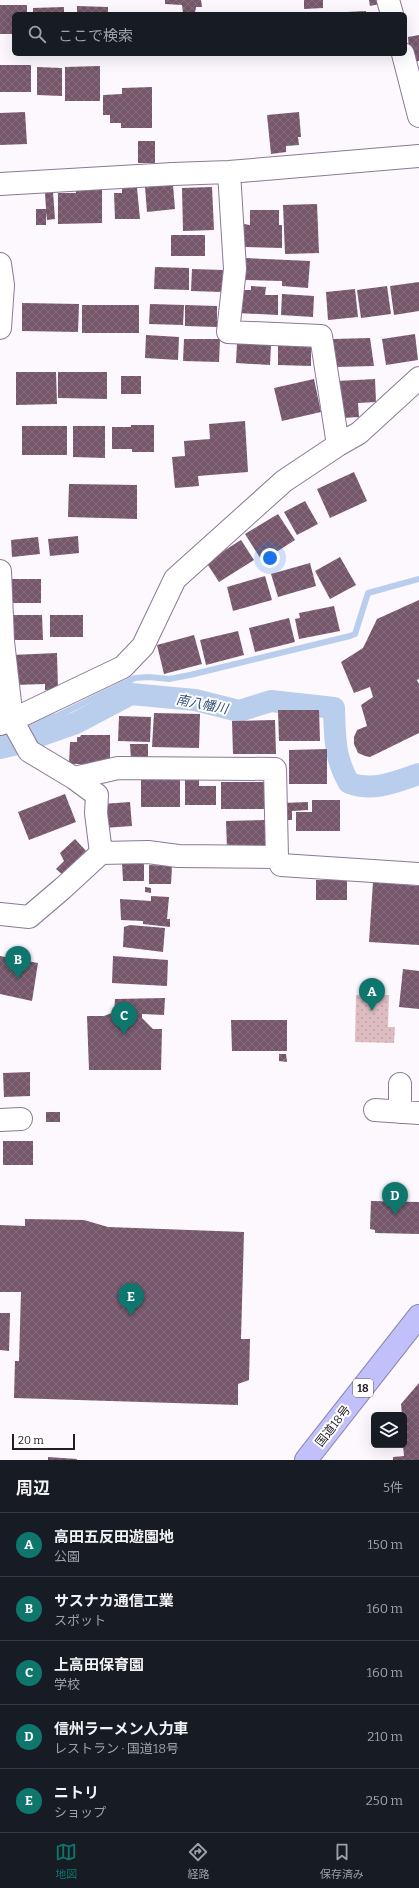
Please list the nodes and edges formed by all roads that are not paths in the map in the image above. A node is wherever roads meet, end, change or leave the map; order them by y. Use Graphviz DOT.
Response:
graph roads {
  1 [pos="388,0"];
  2 [pos="391,12"];
  3 [pos="403,56"];
  4 [pos="419,116"];
  5 [pos="419,156"];
  6 [pos="228,172"];
  7 [pos="0,184"];
  8 [pos="0,264"];
  9 [pos="0,328"];
  10 [pos="419,378"];
  11 [pos="338,445"];
  12 [pos="0,571"];
  13 [pos="9,723"];
  14 [pos="74,778"];
  15 [pos="101,853"];
  16 [pos="277,857"];
  17 [pos="419,874"];
  18 [pos="0,914"];
  19 [pos="400,1084"];
  20 [pos="375,1110"];
  21 [pos="410,1113"];
  22 [pos="419,1316"];
  23 [pos="311,1456"];
  1 -- 2 [label="street"];
  3 -- 4 [label="street"];
  5 -- 6 [label="street"];
  6 -- 7 [label="street"];
  6 -- 11 [label="street"];
  8 -- 9 [label="street"];
  10 -- 11 [label="street"];
  11 -- 13 [label="street"];
  12 -- 13 [label="street"];
  13 -- 14 [label="street"];
  14 -- 15 [label="street"];
  14 -- 16 [label="street"];
  15 -- 16 [label="street"];
  15 -- 18 [label="street"];
  16 -- 17 [label="street"];
  19 -- 21 [label="street"];
  20 -- 21 [label="street"];
  22 -- 23 [label="highway, 国道18号 / 18"];
}
